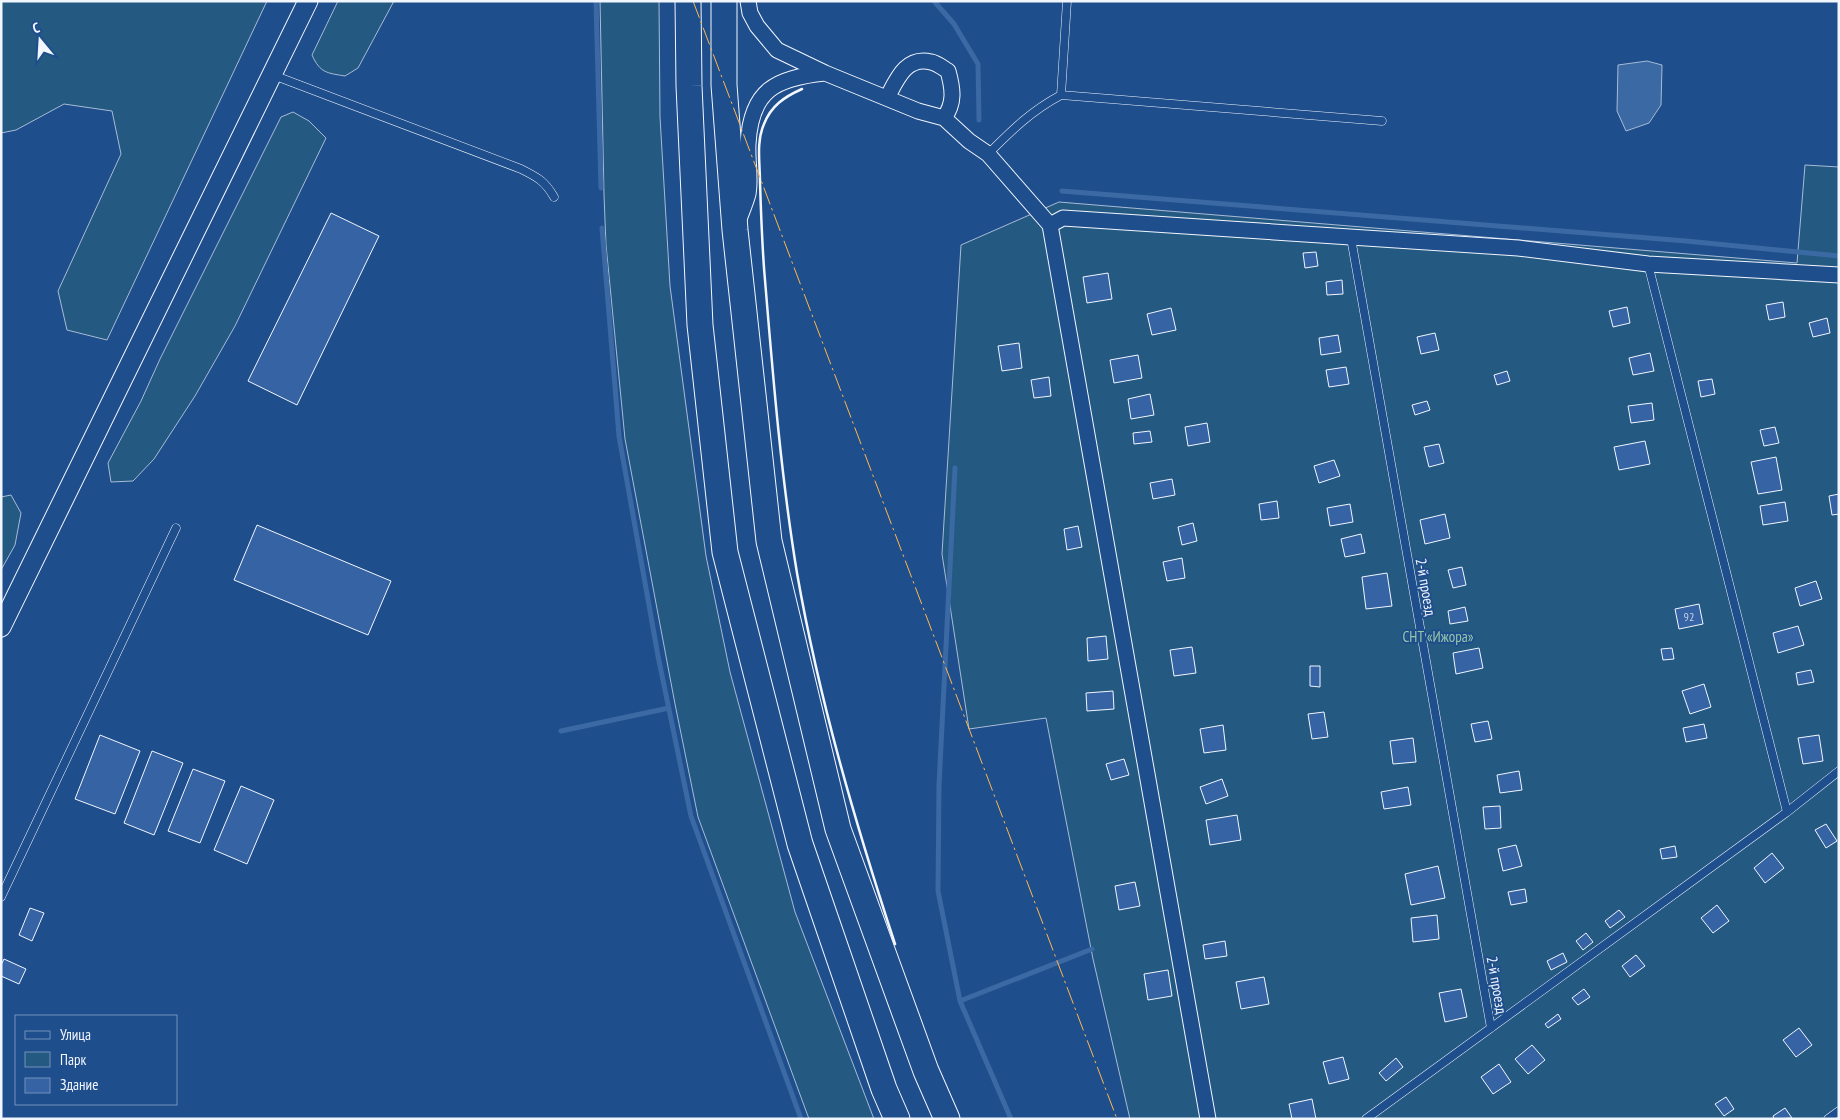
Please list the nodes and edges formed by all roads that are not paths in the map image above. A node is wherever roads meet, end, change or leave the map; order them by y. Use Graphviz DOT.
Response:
graph roads {
  1 [pos="308,1"];
  2 [pos="688,1"];
  3 [pos="724,1"];
  4 [pos="748,1"];
  5 [pos="1067,1"];
  6 [pos="825,73"];
  7 [pos="273,74"];
  8 [pos="1061,95"];
  9 [pos="887,98"];
  10 [pos="944,118"];
  11 [pos="1382,121"];
  12 [pos="988,154"];
  13 [pos="554,197"];
  14 [pos="1050,225"];
  15 [pos="735,230"];
  16 [pos="1351,238"];
  17 [pos="1648,264"];
  18 [pos="1839,275"];
  19 [pos="176,528"];
  20 [pos="1,627"];
  21 [pos="1839,771"];
  22 [pos="1787,812"];
  23 [pos="1,896"];
  24 [pos="1491,1028"];
  25 [pos="1839,1111"];
  26 [pos="897,1119"];
  27 [pos="947,1119"];
  28 [pos="1208,1119"];
  29 [pos="1366,1119"];
  30 [pos="1828,1119"];
  1 -- 7 [label="street"];
  2 -- 26 [label="highway"];
  3 -- 15 [label="highway"];
  4 -- 6 [label="street"];
  5 -- 8 [label="lane"];
  6 -- 9 [label="street"];
  6 -- 15 [label="street"];
  7 -- 13 [label="lane"];
  7 -- 20 [label="street"];
  8 -- 11 [label="lane"];
  8 -- 12 [label="lane"];
  9 -- 10 [label="street"];
  9 -- 10 [label="street"];
  10 -- 12 [label="street"];
  12 -- 14 [label="street"];
  14 -- 16 [label="street"];
  14 -- 28 [label="street"];
  15 -- 27 [label="highway"];
  16 -- 17 [label="street"];
  16 -- 24 [label="lane, 2-й проезд"];
  17 -- 18 [label="street"];
  17 -- 22 [label="lane"];
  19 -- 23 [label="lane"];
  21 -- 22 [label="lane"];
  22 -- 24 [label="lane"];
  24 -- 29 [label="lane"];
  25 -- 30 [label="lane"];
}
